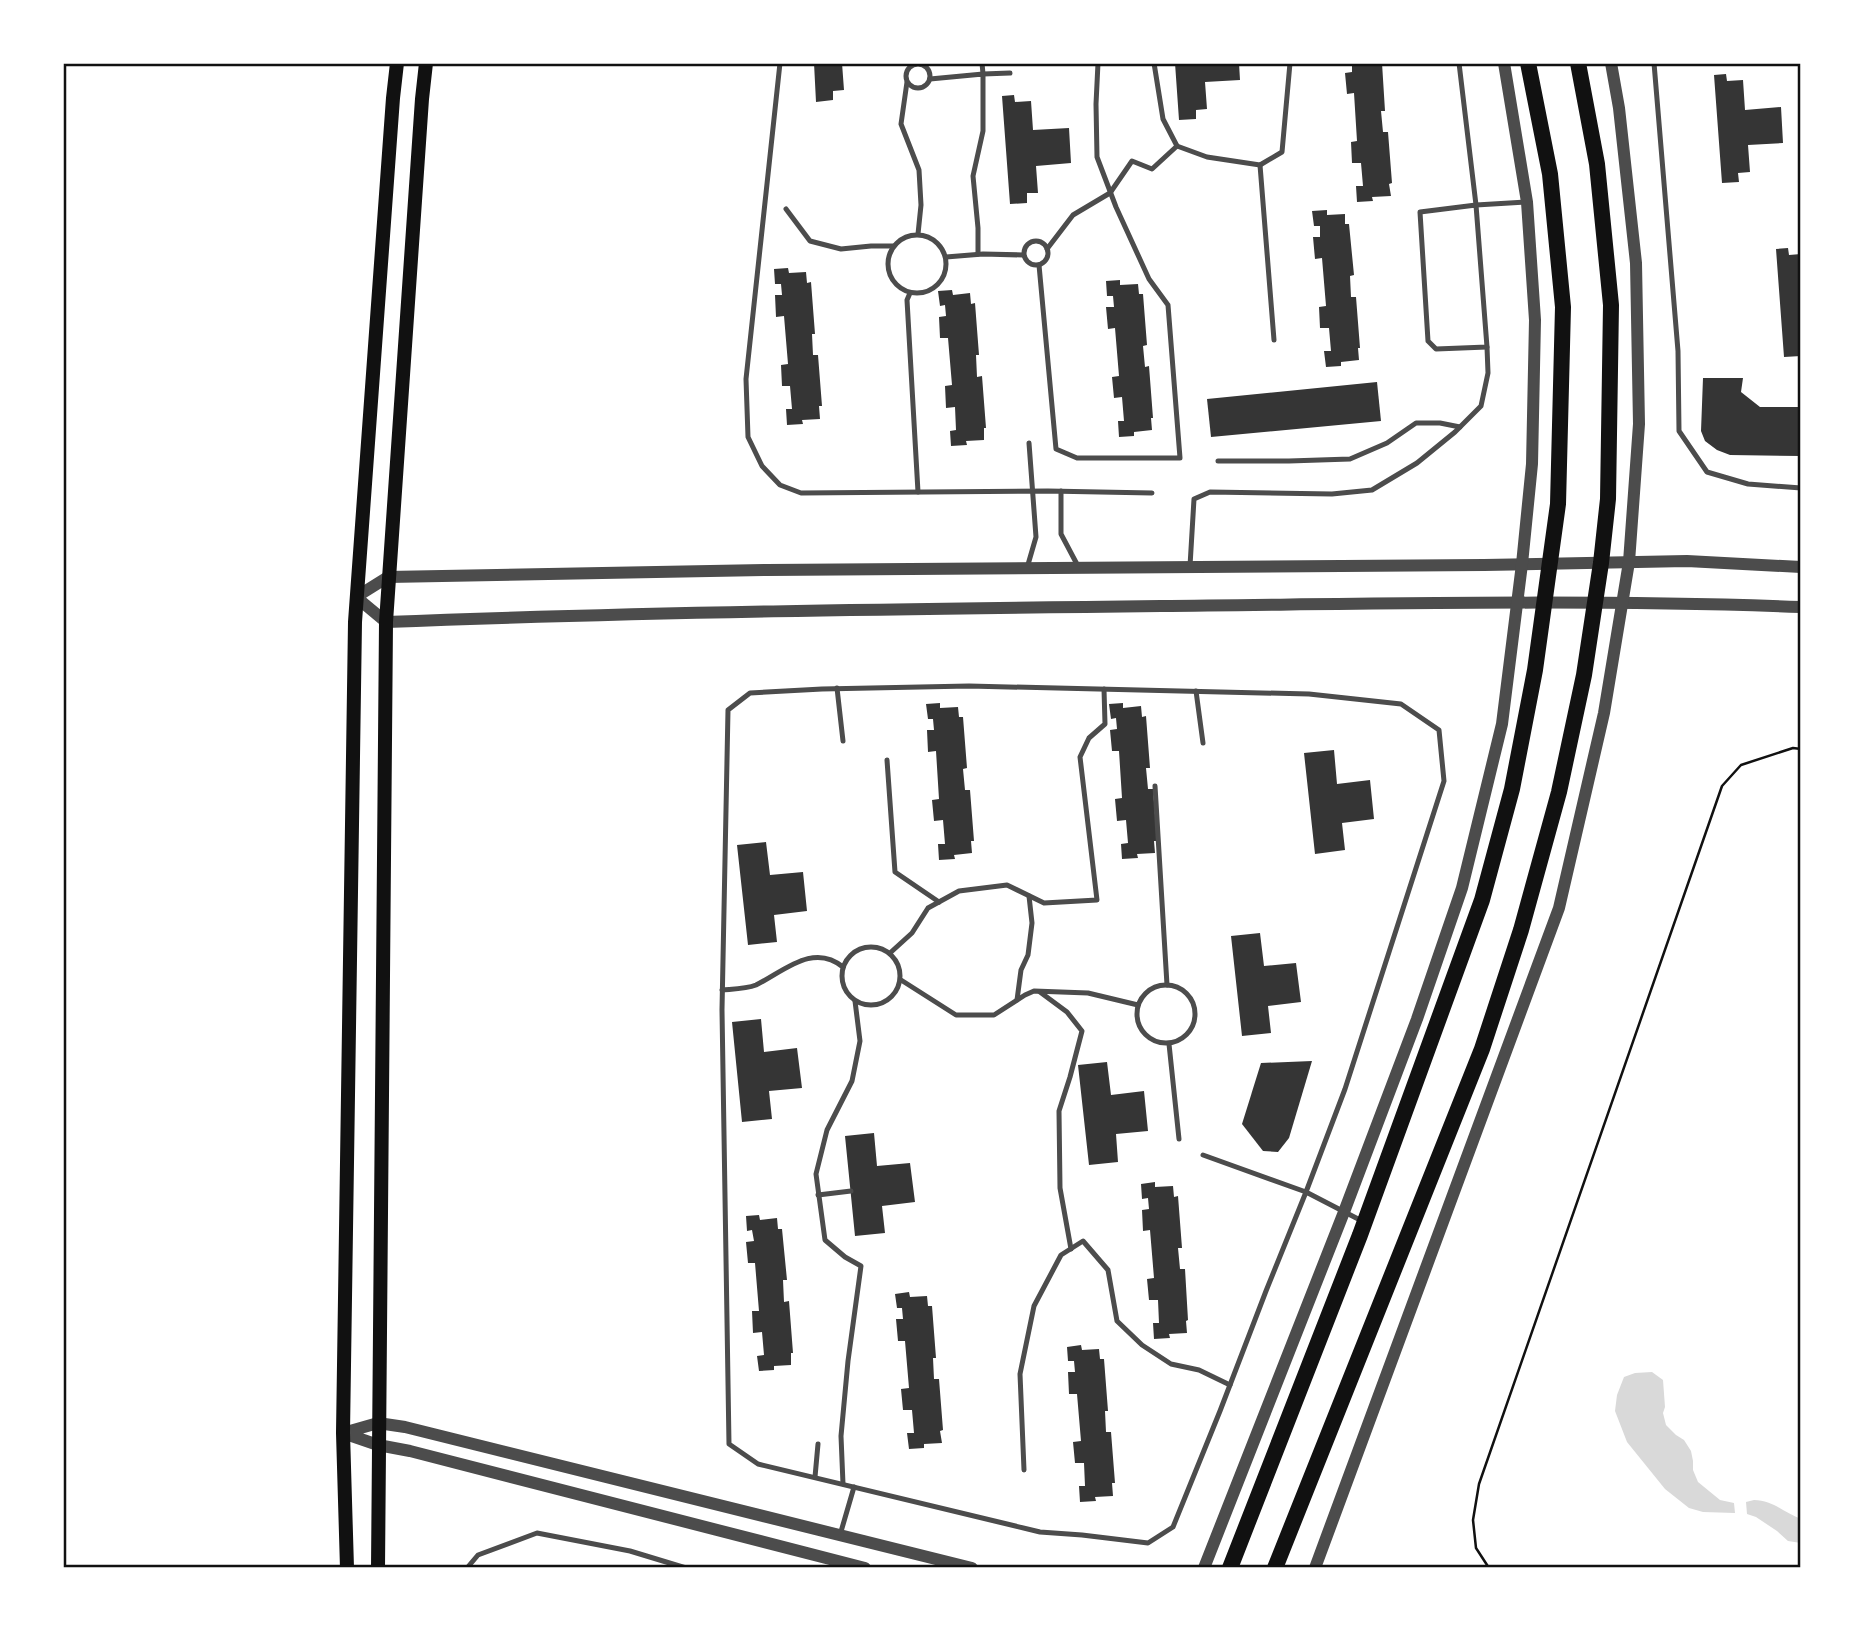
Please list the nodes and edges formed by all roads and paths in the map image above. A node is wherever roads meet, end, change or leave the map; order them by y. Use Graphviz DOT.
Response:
graph roads {
  1 [pos="397,63"];
  2 [pos="426,63"];
  3 [pos="780,63"];
  4 [pos="982,63"];
  5 [pos="1098,63"];
  6 [pos="1154,63"];
  7 [pos="1290,63"];
  8 [pos="1459,63"];
  9 [pos="1504,63"];
  10 [pos="1528,63"];
  11 [pos="1578,63"];
  12 [pos="1611,63"];
  13 [pos="1654,63"];
  14 [pos="925,64"];
  15 [pos="1010,73"];
  16 [pos="983,74"];
  17 [pos="930,79"];
  18 [pos="907,82"];
  19 [pos="1177,146"];
  20 [pos="1260,165"];
  21 [pos="1111,193"];
  22 [pos="1527,202"];
  23 [pos="1476,205"];
  24 [pos="786,209"];
  25 [pos="918,234"];
  26 [pos="893,246"];
  27 [pos="1047,249"];
  28 [pos="978,254"];
  29 [pos="1023,255"];
  30 [pos="946,257"];
  31 [pos="1039,265"];
  32 [pos="910,293"];
  33 [pos="1274,340"];
  34 [pos="1487,347"];
  35 [pos="1460,427"];
  36 [pos="1029,443"];
  37 [pos="1218,461"];
  38 [pos="1801,488"];
  39 [pos="1033,491"];
  40 [pos="1061,491"];
  41 [pos="918,492"];
  42 [pos="1152,493"];
  43 [pos="1629,562"];
  44 [pos="1601,563"];
  45 [pos="1522,564"];
  46 [pos="1550,564"];
  47 [pos="1190,567"];
  48 [pos="1801,567"];
  49 [pos="1027,568"];
  50 [pos="1079,568"];
  51 [pos="388,577"];
  52 [pos="356,597"];
  53 [pos="1517,603"];
  54 [pos="1545,603"];
  55 [pos="1595,603"];
  56 [pos="1623,603"];
  57 [pos="1801,607"];
  58 [pos="386,622"];
  59 [pos="838,688"];
  60 [pos="1104,689"];
  61 [pos="1196,691"];
  62 [pos="843,741"];
  63 [pos="1203,743"];
  64 [pos="1801,749"];
  65 [pos="887,760"];
  66 [pos="1154,786"];
  67 [pos="1029,896"];
  68 [pos="939,902"];
  69 [pos="890,953"];
  70 [pos="843,967"];
  71 [pos="901,980"];
  72 [pos="1167,985"];
  73 [pos="722,990"];
  74 [pos="1040,992"];
  75 [pos="1017,1000"];
  76 [pos="855,1001"];
  77 [pos="1138,1005"];
  78 [pos="1169,1044"];
  79 [pos="1179,1139"];
  80 [pos="1203,1155"];
  81 [pos="850,1191"];
  82 [pos="1306,1192"];
  83 [pos="818,1195"];
  84 [pos="1344,1212"];
  85 [pos="1365,1222"];
  86 [pos="1071,1249"];
  87 [pos="1230,1385"];
  88 [pos="378,1423"];
  89 [pos="343,1433"];
  90 [pos="818,1444"];
  91 [pos="378,1445"];
  92 [pos="1024,1470"];
  93 [pos="816,1477"];
  94 [pos="844,1484"];
  95 [pos="854,1487"];
  96 [pos="841,1535"];
  97 [pos="678,1567"];
  98 [pos="347,1568"];
  99 [pos="378,1568"];
  100 [pos="467,1568"];
  101 [pos="686,1568"];
  102 [pos="865,1568"];
  103 [pos="972,1568"];
  104 [pos="1204,1568"];
  105 [pos="1230,1568"];
  106 [pos="1275,1568"];
  107 [pos="1315,1568"];
  108 [pos="1489,1568"];
  1 -- 52 [label="main road"];
  2 -- 51 [label="main road"];
  3 -- 41 [label="lane"];
  4 -- 16 [label="lane"];
  5 -- 21 [label="lane"];
  6 -- 19 [label="lane"];
  7 -- 20 [label="lane"];
  8 -- 23 [label="lane"];
  9 -- 22 [label="street"];
  10 -- 46 [label="main road"];
  11 -- 44 [label="main road"];
  12 -- 43 [label="street"];
  13 -- 38 [label="lane"];
  14 -- 17 [label="lane"];
  14 -- 18 [label="lane"];
  15 -- 16 [label="lane"];
  16 -- 17 [label="lane"];
  16 -- 28 [label="lane"];
  17 -- 18 [label="lane"];
  18 -- 25 [label="lane"];
  19 -- 20 [label="lane"];
  19 -- 21 [label="lane"];
  20 -- 33 [label="lane"];
  21 -- 27 [label="lane"];
  21 -- 31 [label="lane"];
  22 -- 23 [label="lane"];
  22 -- 45 [label="street"];
  23 -- 34 [label="lane"];
  23 -- 34 [label="lane"];
  24 -- 26 [label="lane"];
  25 -- 26 [label="lane"];
  25 -- 30 [label="lane"];
  26 -- 32 [label="lane"];
  27 -- 29 [label="lane"];
  27 -- 31 [label="lane"];
  28 -- 29 [label="lane"];
  28 -- 30 [label="lane"];
  29 -- 31 [label="lane"];
  30 -- 32 [label="lane"];
  32 -- 41 [label="lane"];
  34 -- 35 [label="lane"];
  35 -- 37 [label="lane"];
  35 -- 47 [label="lane"];
  36 -- 39 [label="lane"];
  39 -- 40 [label="lane"];
  39 -- 41 [label="lane"];
  39 -- 49 [label="lane"];
  40 -- 42 [label="lane"];
  40 -- 50 [label="lane"];
  43 -- 44 [label="street"];
  43 -- 48 [label="street"];
  43 -- 56 [label="street"];
  44 -- 46 [label="street"];
  44 -- 55 [label="main road"];
  45 -- 46 [label="street"];
  45 -- 47 [label="street"];
  45 -- 53 [label="street"];
  46 -- 54 [label="main road"];
  47 -- 50 [label="street"];
  49 -- 50 [label="street"];
  49 -- 51 [label="street"];
  51 -- 52 [label="street"];
  51 -- 58 [label="main road"];
  52 -- 58 [label="street"];
  52 -- 89 [label="main road"];
  53 -- 54 [label="street"];
  53 -- 58 [label="street"];
  53 -- 84 [label="street"];
  54 -- 55 [label="street"];
  54 -- 85 [label="main road"];
  55 -- 56 [label="street"];
  55 -- 106 [label="main road"];
  56 -- 57 [label="street"];
  56 -- 107 [label="street"];
  58 -- 88 [label="main road"];
  59 -- 60 [label="lane"];
  59 -- 62 [label="lane"];
  59 -- 73 [label="lane"];
  60 -- 61 [label="lane"];
  60 -- 67 [label="lane"];
  61 -- 63 [label="lane"];
  61 -- 82 [label="lane"];
  64 -- 108 [label="path"];
  65 -- 68 [label="lane"];
  66 -- 72 [label="lane"];
  67 -- 68 [label="lane"];
  67 -- 75 [label="lane"];
  68 -- 69 [label="lane"];
  69 -- 70 [label="lane"];
  69 -- 71 [label="lane"];
  70 -- 73 [label="lane"];
  70 -- 76 [label="lane"];
  71 -- 75 [label="lane"];
  71 -- 76 [label="lane"];
  72 -- 77 [label="lane"];
  72 -- 78 [label="lane"];
  73 -- 93 [label="lane"];
  74 -- 75 [label="lane"];
  74 -- 77 [label="lane"];
  74 -- 86 [label="lane"];
  76 -- 83 [label="lane"];
  77 -- 78 [label="lane"];
  78 -- 79 [label="lane"];
  80 -- 82 [label="lane"];
  81 -- 83 [label="lane"];
  82 -- 84 [label="lane"];
  82 -- 87 [label="lane"];
  83 -- 94 [label="lane"];
  84 -- 85 [label="lane"];
  84 -- 104 [label="street"];
  85 -- 105 [label="main road"];
  86 -- 87 [label="lane"];
  86 -- 92 [label="lane"];
  87 -- 95 [label="lane"];
  88 -- 89 [label="street"];
  88 -- 91 [label="main road"];
  88 -- 96 [label="street"];
  89 -- 91 [label="street"];
  89 -- 98 [label="main road"];
  90 -- 93 [label="lane"];
  91 -- 99 [label="main road"];
  91 -- 102 [label="street"];
  93 -- 94 [label="lane"];
  94 -- 95 [label="lane"];
  95 -- 96 [label="lane"];
  96 -- 103 [label="street"];
  97 -- 100 [label="lane"];
  97 -- 101 [label="lane"];
}
